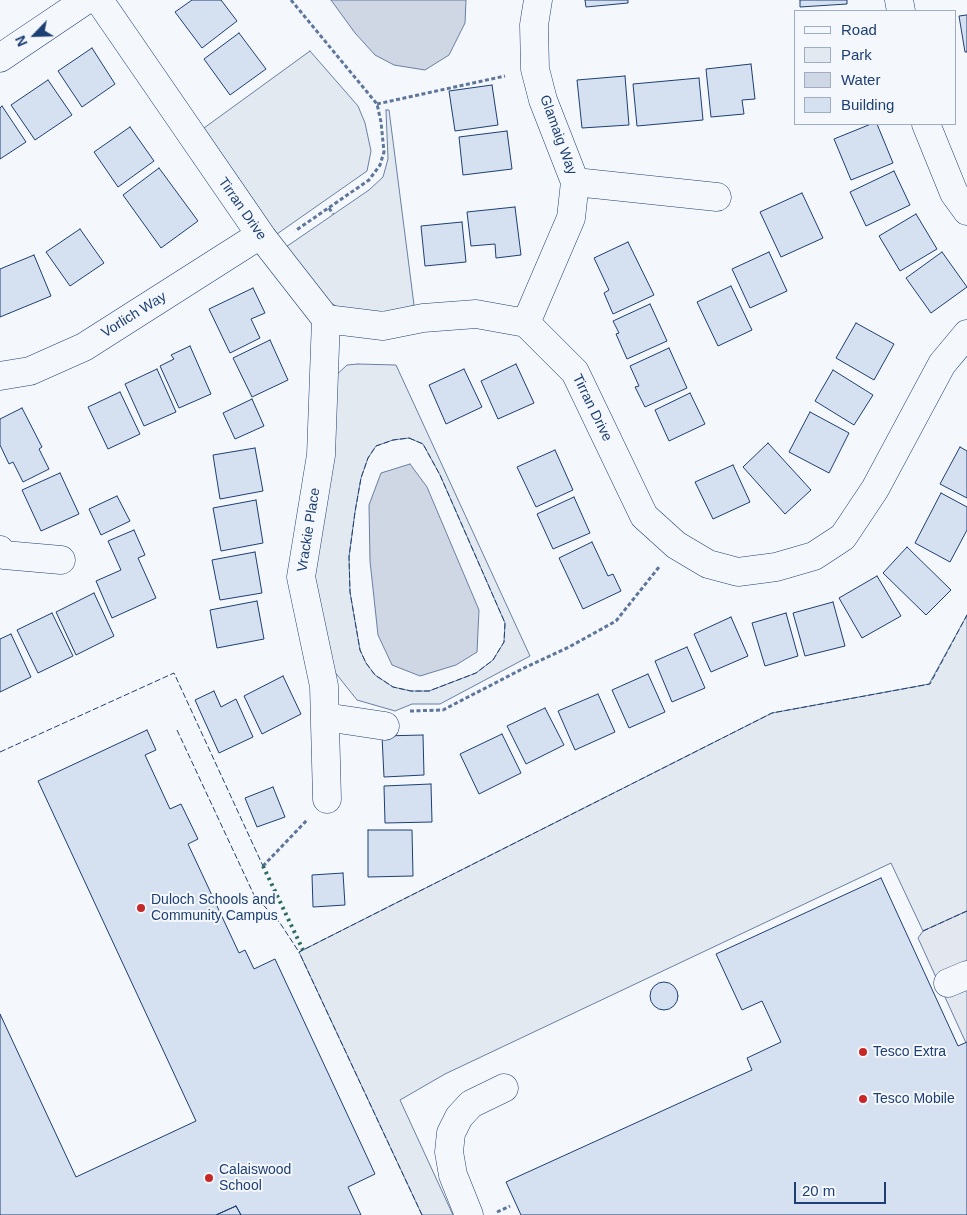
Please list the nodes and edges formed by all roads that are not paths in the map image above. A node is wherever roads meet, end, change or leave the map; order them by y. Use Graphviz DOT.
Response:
graph roads {
  1 [pos="86,0"];
  2 [pos="100,0"];
  3 [pos="538,0"];
  4 [pos="0,58"];
  5 [pos="926,125"];
  6 [pos="575,182"];
  7 [pos="717,197"];
  8 [pos="967,211"];
  9 [pos="265,242"];
  10 [pos="326,319"];
  11 [pos="526,323"];
  12 [pos="967,334"];
  13 [pos="0,376"];
  14 [pos="1,555"];
  15 [pos="61,560"];
  16 [pos="325,717"];
  17 [pos="384,726"];
  18 [pos="327,799"];
  19 [pos="504,1088"];
  20 [pos="470,1215"];
  1 -- 4 [label="street"];
  2 -- 9 [label="street, Tirran Drive"];
  3 -- 6 [label="street, Glamaig Way"];
  5 -- 8 [label="street"];
  6 -- 7 [label="street"];
  6 -- 11 [label="street, Glamaig Way"];
  9 -- 10 [label="street, Tirran Drive"];
  9 -- 13 [label="street, Vorlich Way"];
  10 -- 11 [label="street"];
  10 -- 16 [label="street, Vrackie Place"];
  11 -- 12 [label="street, Tirran Drive"];
  14 -- 15 [label="street"];
  16 -- 17 [label="street"];
  16 -- 18 [label="street, Vrackie Place"];
  19 -- 20 [label="street"];
}
